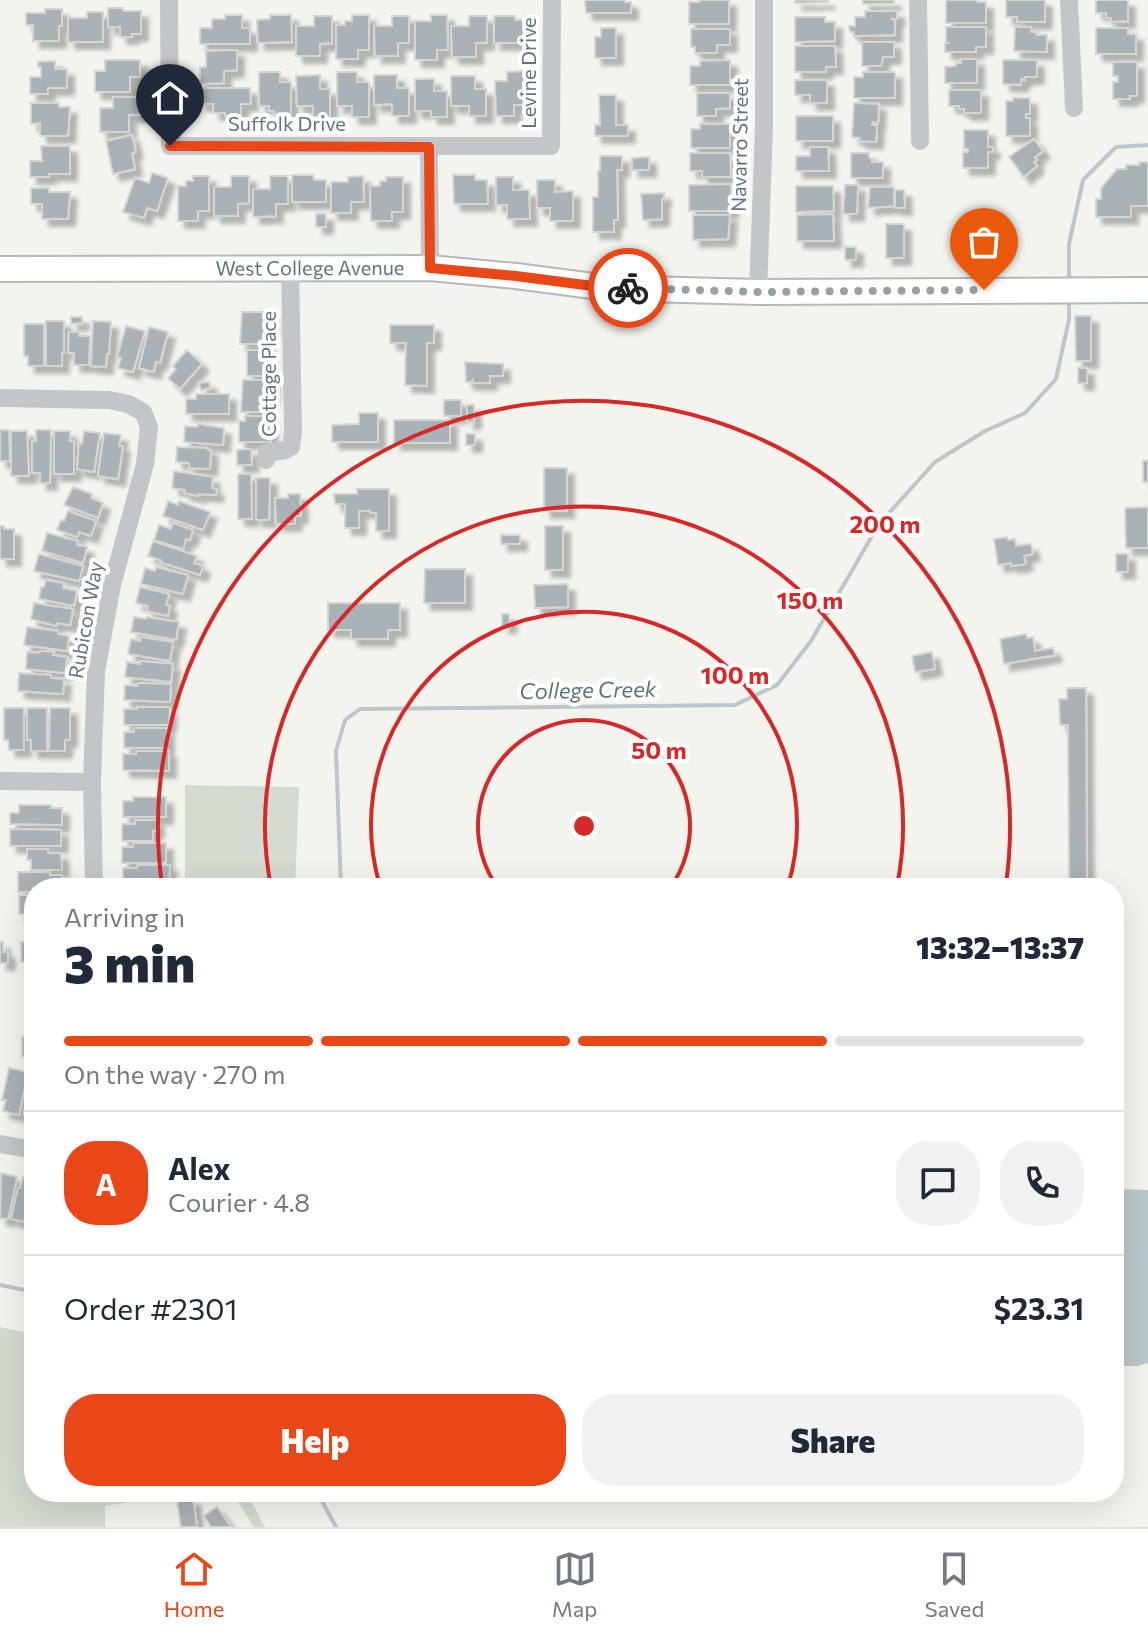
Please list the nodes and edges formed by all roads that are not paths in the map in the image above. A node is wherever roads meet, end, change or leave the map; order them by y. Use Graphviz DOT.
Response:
graph roads {
  1 [pos="169,0"];
  2 [pos="552,0"];
  3 [pos="764,0"];
  4 [pos="918,0"];
  5 [pos="1069,0"];
  6 [pos="1074,108"];
  7 [pos="920,141"];
  8 [pos="551,146"];
  9 [pos="429,147"];
  10 [pos="290,268"];
  11 [pos="430,268"];
  12 [pos="0,269"];
  13 [pos="1148,290"];
  14 [pos="758,292"];
  15 [pos="0,398"];
  16 [pos="266,460"];
  17 [pos="0,781"];
  18 [pos="92,782"];
  19 [pos="94,878"];
  20 [pos="0,1144"];
  21 [pos="24,1148"];
  1 -- 9 [label="street, Suffolk Drive"];
  2 -- 8 [label="street, Levine Drive"];
  3 -- 14 [label="street, Navarro Street"];
  4 -- 7 [label="street"];
  5 -- 6 [label="street"];
  8 -- 9 [label="street, Suffolk Drive"];
  9 -- 11 [label="street"];
  10 -- 11 [label="main road, West College Avenue"];
  10 -- 12 [label="main road, West College Avenue"];
  10 -- 16 [label="street, Cottage Place"];
  11 -- 14 [label="main road, West College Avenue"];
  13 -- 14 [label="main road, West College Avenue"];
  15 -- 18 [label="street, Rubicon Way"];
  17 -- 18 [label="street"];
  18 -- 19 [label="street, Rubicon Way"];
  20 -- 21 [label="street"];
}
